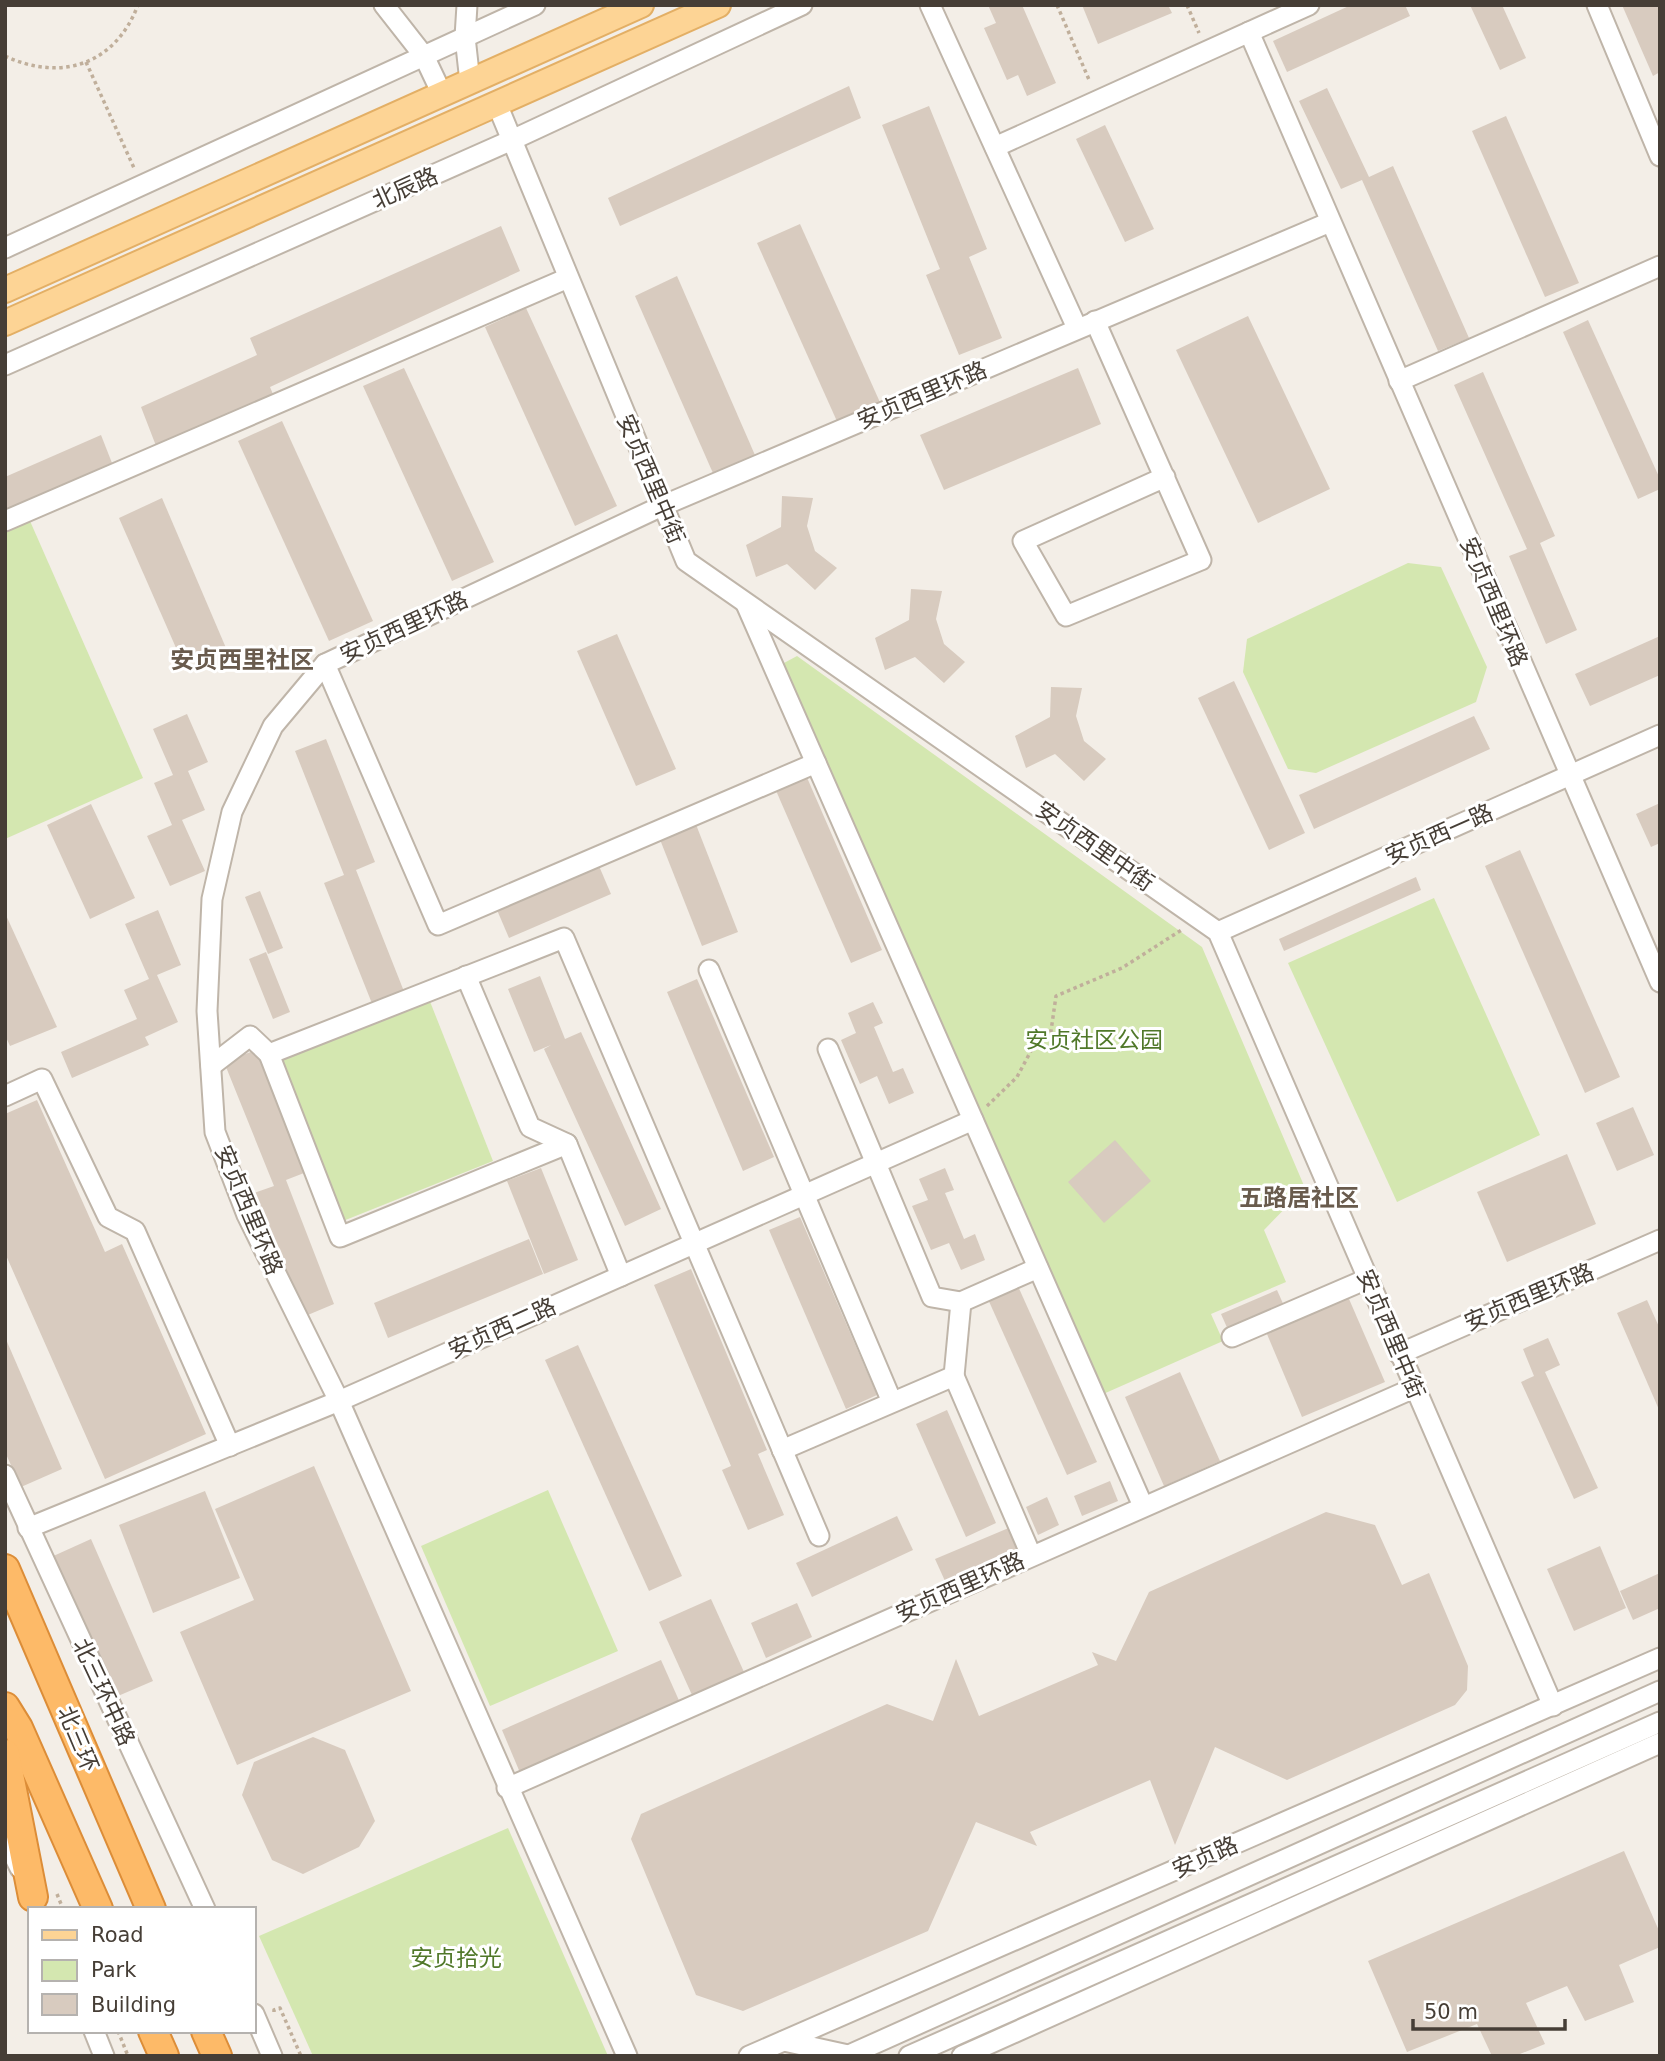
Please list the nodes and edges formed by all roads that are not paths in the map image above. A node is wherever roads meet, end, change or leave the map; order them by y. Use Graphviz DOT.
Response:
graph roads {
  1 [pos="384,5"];
  2 [pos="467,5"];
  3 [pos="535,5"];
  4 [pos="640,5"];
  5 [pos="718,5"];
  6 [pos="802,5"];
  7 [pos="930,5"];
  8 [pos="1309,5"];
  9 [pos="1597,5"];
  10 [pos="1248,32"];
  11 [pos="465,37"];
  12 [pos="424,56"];
  13 [pos="470,82"];
  14 [pos="442,94"];
  15 [pos="497,104"];
  16 [pos="512,140"];
  17 [pos="995,147"];
  18 [pos="1660,156"];
  19 [pos="1330,222"];
  20 [pos="5,248"];
  21 [pos="1660,267"];
  22 [pos="568,278"];
  23 [pos="5,290"];
  24 [pos="5,323"];
  25 [pos="1086,324"];
  26 [pos="5,365"];
  27 [pos="1399,381"];
  28 [pos="1165,477"];
  29 [pos="662,506"];
  30 [pos="5,521"];
  31 [pos="746,603"];
  32 [pos="325,664"];
  33 [pos="1660,735"];
  34 [pos="816,763"];
  35 [pos="1569,776"];
  36 [pos="1218,932"];
  37 [pos="709,970"];
  38 [pos="466,976"];
  39 [pos="1660,982"];
  40 [pos="828,1049"];
  41 [pos="269,1054"];
  42 [pos="211,1066"];
  43 [pos="5,1096"];
  44 [pos="973,1120"];
  45 [pos="567,1144"];
  46 [pos="1660,1240"];
  47 [pos="1038,1268"];
  48 [pos="621,1276"];
  49 [pos="1367,1279"];
  50 [pos="961,1302"];
  51 [pos="1233,1337"];
  52 [pos="1399,1354"];
  53 [pos="954,1376"];
  54 [pos="1414,1388"];
  55 [pos="339,1401"];
  56 [pos="892,1402"];
  57 [pos="230,1446"];
  58 [pos="782,1450"];
  59 [pos="5,1475"];
  60 [pos="1143,1506"];
  61 [pos="28,1528"];
  62 [pos="819,1536"];
  63 [pos="1031,1556"];
  64 [pos="5,1569"];
  65 [pos="1660,1658"];
  66 [pos="1618,1677"];
  67 [pos="1660,1691"];
  68 [pos="1630,1704"];
  69 [pos="1553,1706"];
  70 [pos="5,1707"];
  71 [pos="1660,1723"];
  72 [pos="1650,1741"];
  73 [pos="5,1755"];
  74 [pos="508,1788"];
  75 [pos="1320,1807"];
  76 [pos="5,1838"];
  77 [pos="1394,1840"];
  78 [pos="1308,1849"];
  79 [pos="1422,1850"];
  80 [pos="36,1903"];
  81 [pos="97,1907"];
  82 [pos="150,1907"];
  83 [pos="204,1907"];
  84 [pos="260,2013"];
  85 [pos="95,2033"];
  86 [pos="154,2033"];
  87 [pos="206,2033"];
  88 [pos="784,2041"];
  89 [pos="848,2055"];
  90 [pos="104,2056"];
  91 [pos="164,2056"];
  92 [pos="216,2056"];
  93 [pos="272,2056"];
  94 [pos="627,2056"];
  95 [pos="750,2056"];
  96 [pos="909,2056"];
  97 [pos="962,2056"];
  1 -- 12 [label="street"];
  2 -- 11 [label="street"];
  3 -- 11 [label="street"];
  4 -- 13 [label="main road"];
  5 -- 15 [label="main road, 北辰路"];
  6 -- 16 [label="street, 北辰路"];
  7 -- 17 [label="street"];
  8 -- 10 [label="street"];
  9 -- 18 [label="street"];
  10 -- 17 [label="street"];
  10 -- 19 [label="street, 安贞西里环路"];
  11 -- 12 [label="street"];
  11 -- 13 [label="street"];
  12 -- 14 [label="street"];
  12 -- 20 [label="street"];
  13 -- 14 [label="main road"];
  14 -- 23 [label="main road"];
  15 -- 16 [label="street, 安贞西里中街"];
  15 -- 24 [label="main road, 北辰路"];
  16 -- 22 [label="street, 安贞西里中街"];
  16 -- 26 [label="street, 北辰路"];
  17 -- 25 [label="street"];
  19 -- 25 [label="street, 安贞西里环路"];
  19 -- 27 [label="street, 安贞西里环路"];
  21 -- 27 [label="street"];
  22 -- 29 [label="street, 安贞西里中街"];
  22 -- 30 [label="street"];
  25 -- 28 [label="street"];
  25 -- 29 [label="street, 安贞西里环路"];
  27 -- 35 [label="street, 安贞西里环路"];
  28 -- 28 [label="street"];
  29 -- 31 [label="street, 安贞西里中街"];
  29 -- 32 [label="street, 安贞西里环路"];
  31 -- 34 [label="street"];
  31 -- 36 [label="street, 安贞西里中街"];
  32 -- 34 [label="street"];
  32 -- 42 [label="street, 安贞西里环路"];
  33 -- 35 [label="street, 安贞西一路"];
  34 -- 44 [label="street"];
  35 -- 36 [label="street, 安贞西一路"];
  35 -- 39 [label="street, 安贞西里环路"];
  36 -- 49 [label="street, 安贞西里中街"];
  37 -- 56 [label="street"];
  38 -- 41 [label="street"];
  38 -- 45 [label="street"];
  38 -- 58 [label="street"];
  40 -- 50 [label="street"];
  41 -- 42 [label="street"];
  41 -- 45 [label="street"];
  42 -- 55 [label="street, 安贞西里环路"];
  43 -- 57 [label="street"];
  44 -- 47 [label="street"];
  44 -- 48 [label="street, 安贞西二路"];
  45 -- 48 [label="street"];
  46 -- 52 [label="street, 安贞西里环路"];
  47 -- 50 [label="street"];
  47 -- 60 [label="street"];
  48 -- 55 [label="street, 安贞西二路"];
  49 -- 51 [label="street"];
  49 -- 52 [label="street, 安贞西里中街"];
  50 -- 53 [label="street"];
  52 -- 54 [label="street, 安贞西里中街"];
  53 -- 56 [label="street"];
  53 -- 63 [label="street"];
  54 -- 60 [label="street, 安贞西里环路"];
  54 -- 69 [label="street, 安贞西里中街"];
  55 -- 57 [label="street, 安贞西二路"];
  55 -- 74 [label="street, 安贞西里环路"];
  56 -- 58 [label="street"];
  57 -- 61 [label="street, 安贞西二路"];
  58 -- 62 [label="street"];
  59 -- 61 [label="street, 北三环中路"];
  60 -- 63 [label="street, 安贞西里环路"];
  61 -- 83 [label="street, 北三环中路"];
  63 -- 74 [label="street, 安贞西里环路"];
  64 -- 82 [label="highway, 北三环"];
  65 -- 66 [label="street, 安贞路"];
  66 -- 68 [label="street"];
  66 -- 69 [label="street, 安贞路"];
  67 -- 68 [label="street, 安贞路"];
  68 -- 72 [label="street"];
  68 -- 78 [label="street, 安贞路"];
  69 -- 75 [label="street, 安贞路"];
  70 -- 81 [label="highway"];
  71 -- 72 [label="street"];
  72 -- 77 [label="street"];
  72 -- 79 [label="street"];
  73 -- 80 [label="highway"];
  74 -- 94 [label="street, 安贞西里环路"];
  75 -- 78 [label="street"];
  75 -- 88 [label="street, 安贞路"];
  76 -- 80 [label="street"];
  77 -- 79 [label="street"];
  77 -- 96 [label="street"];
  78 -- 89 [label="street, 安贞路"];
  79 -- 97 [label="street"];
  84 -- 93 [label="street"];
  85 -- 90 [label="street"];
  86 -- 91 [label="highway"];
  87 -- 92 [label="highway"];
  88 -- 89 [label="street"];
  88 -- 95 [label="street, 安贞路"];
}
